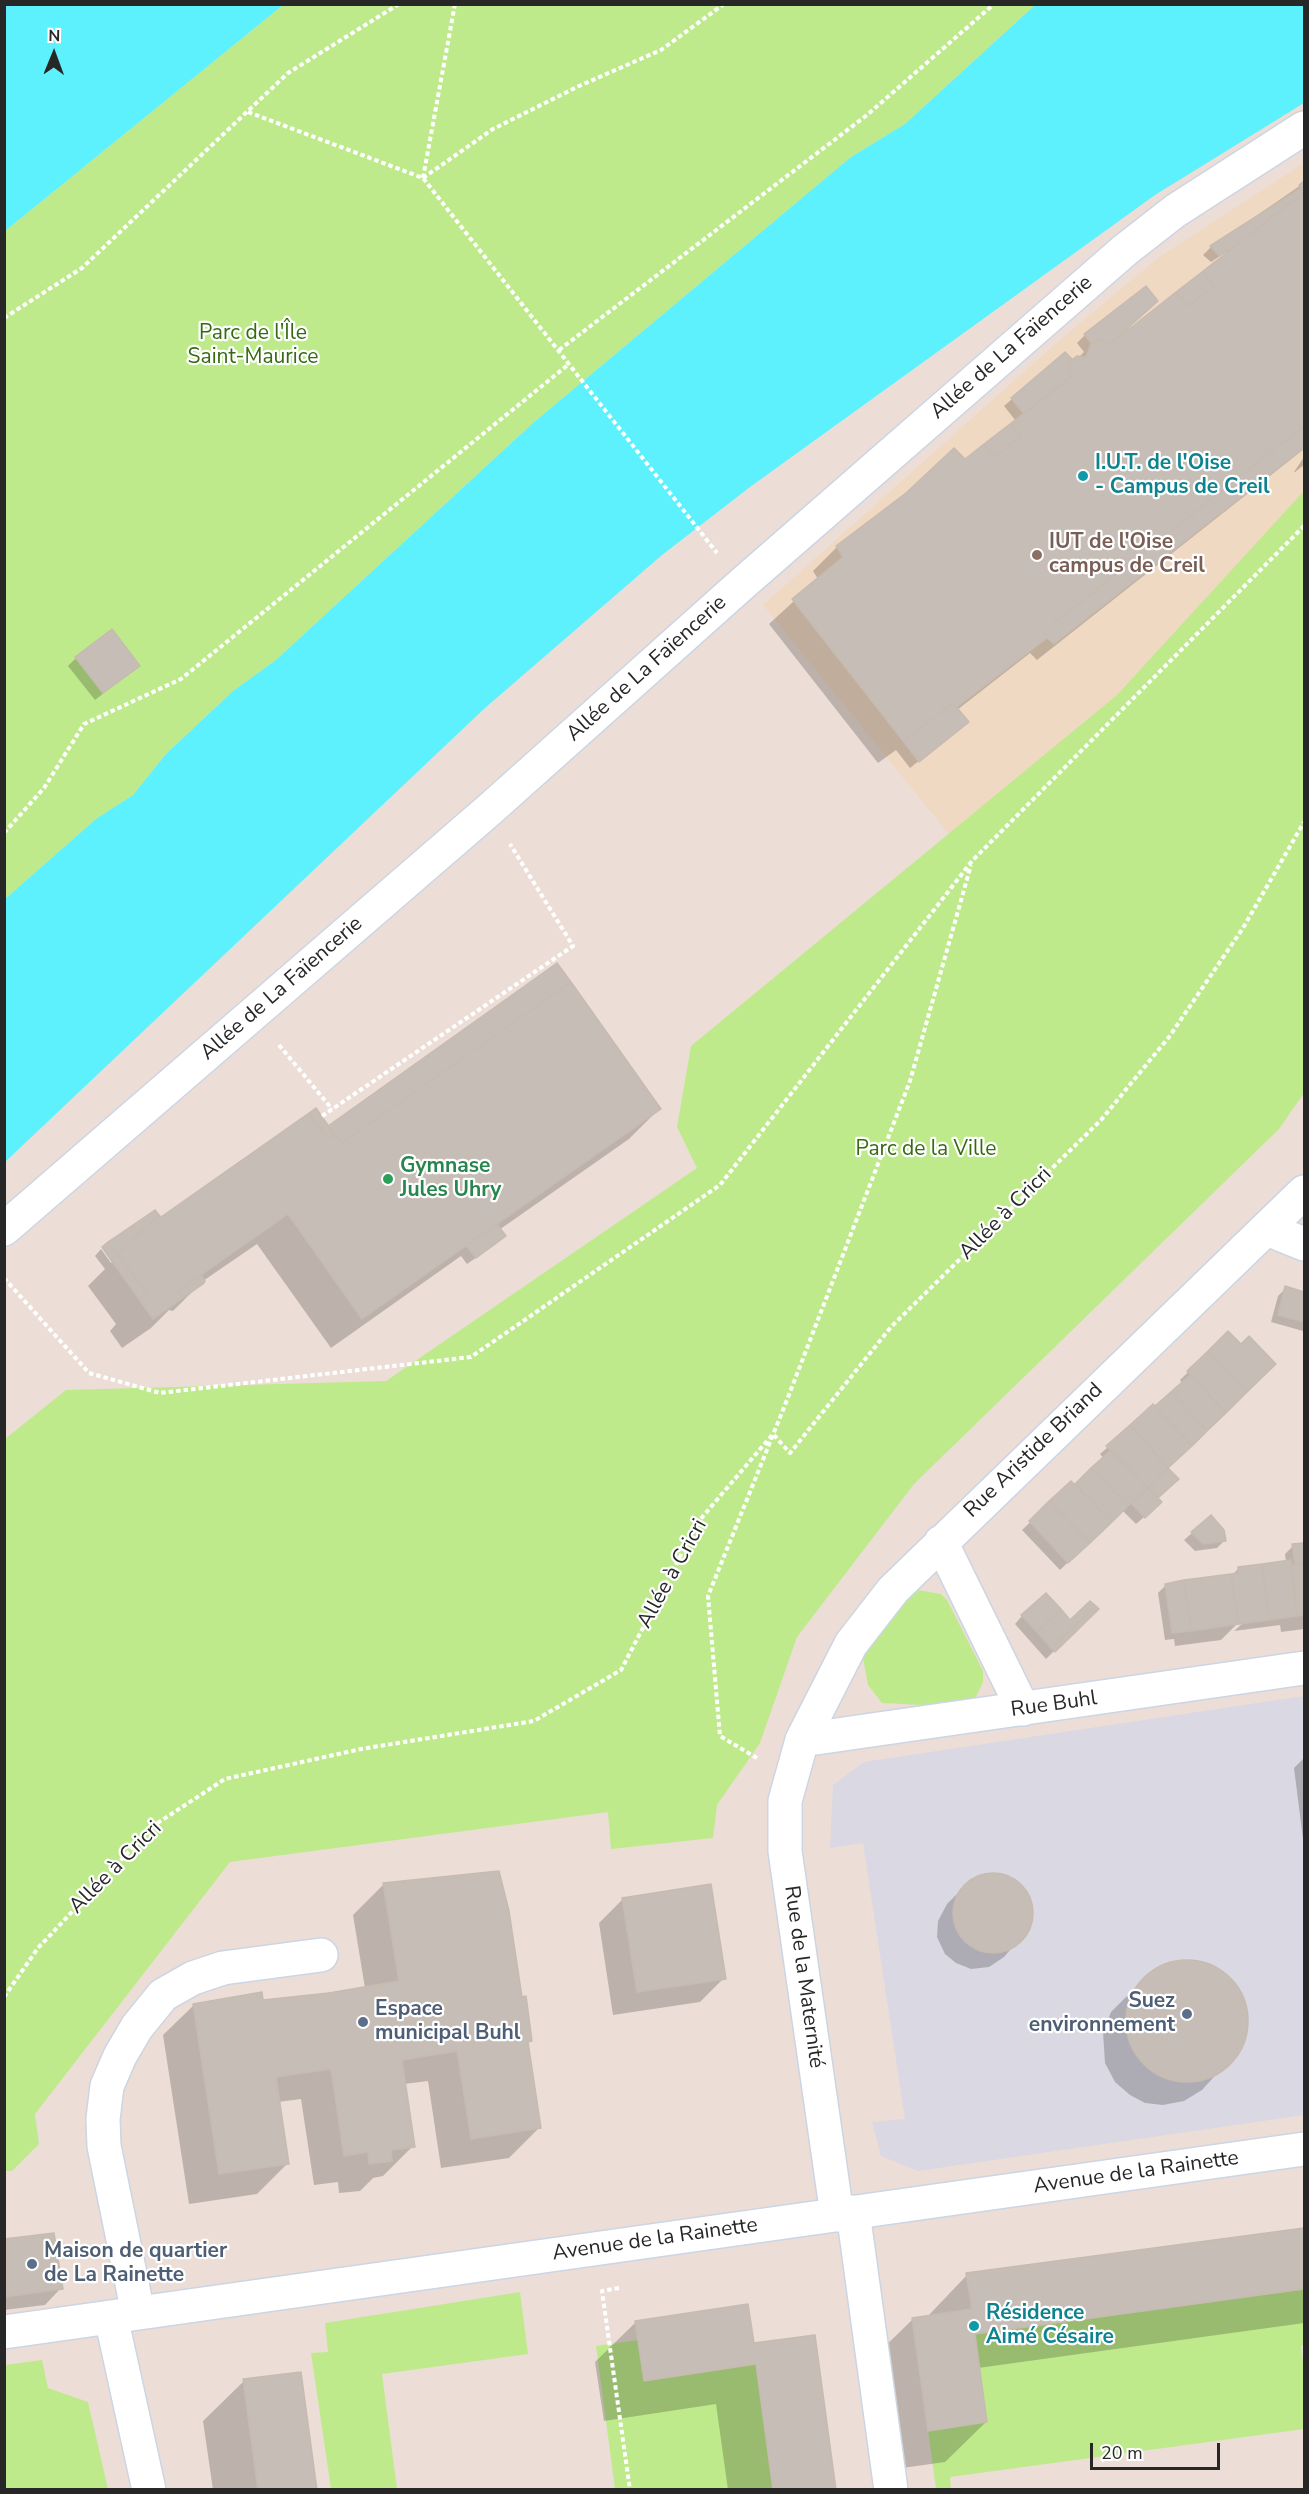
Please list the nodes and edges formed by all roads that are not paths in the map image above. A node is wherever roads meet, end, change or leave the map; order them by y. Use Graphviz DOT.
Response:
graph roads {
  1 [pos="1305,128"];
  2 [pos="1305,1192"];
  3 [pos="1267,1228"];
  4 [pos="4,1229"];
  5 [pos="1305,1244"];
  6 [pos="941,1542"];
  7 [pos="1305,1668"];
  8 [pos="1023,1709"];
  9 [pos="802,1740"];
  10 [pos="321,1955"];
  11 [pos="1305,2149"];
  12 [pos="845,2214"];
  13 [pos="124,2315"];
  14 [pos="4,2332"];
  15 [pos="149,2490"];
  16 [pos="891,2490"];
  1 -- 4 [label="street, Allée de La Faïencerie"];
  2 -- 3 [label="street, Rue Aristide Briand"];
  3 -- 5 [label="street"];
  3 -- 6 [label="street, Rue Aristide Briand"];
  6 -- 8 [label="street"];
  6 -- 9 [label="street, Rue Aristide Briand"];
  7 -- 8 [label="street, Rue Buhl"];
  8 -- 9 [label="street, Rue Buhl"];
  9 -- 12 [label="street, Rue de la Maternité"];
  10 -- 13 [label="street"];
  11 -- 12 [label="street, Avenue de la Rainette"];
  12 -- 13 [label="street, Avenue de la Rainette"];
  12 -- 16 [label="street, Rue de la Maternité"];
  13 -- 14 [label="street, Avenue de la Rainette"];
  13 -- 15 [label="street"];
}
